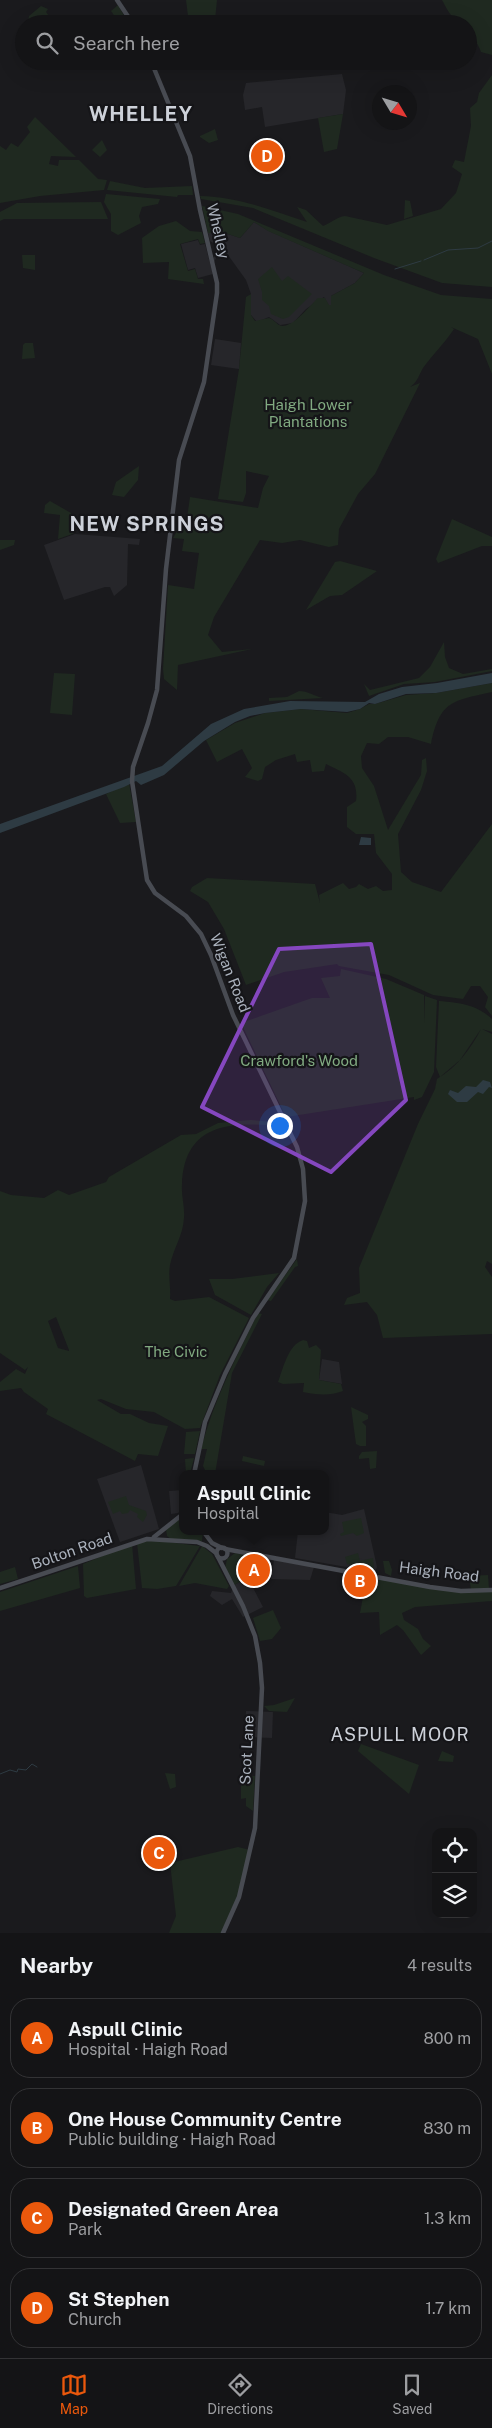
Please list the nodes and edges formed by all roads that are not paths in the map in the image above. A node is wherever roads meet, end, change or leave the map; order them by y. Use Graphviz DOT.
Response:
graph roads {
  1 [pos="117,0"];
  2 [pos="127,15"];
  3 [pos="155,70"];
  4 [pos="194,412"];
  5 [pos="195,1470"];
  6 [pos="179,1517"];
  7 [pos="166,1528"];
  8 [pos="203,1535"];
  9 [pos="206,1535"];
  10 [pos="152,1538"];
  11 [pos="171,1539"];
  12 [pos="197,1542"];
  13 [pos="223,1548"];
  14 [pos="236,1550"];
  15 [pos="217,1554"];
  16 [pos="226,1556"];
  17 [pos="224,1570"];
  18 [pos="0,1588"];
  19 [pos="492,1590"];
  20 [pos="223,1933"];
  1 -- 2 [label="main road"];
  3 -- 4 [label="main road, Whelley"];
  4 -- 5 [label="main road, Wigan Road"];
  6 -- 7 [label="main road, Bolton Road"];
  7 -- 10 [label="main road, Bolton Road"];
  7 -- 11 [label="main road"];
  8 -- 12 [label="main road"];
  9 -- 13 [label="main road"];
  10 -- 11 [label="main road, Bolton Road"];
  10 -- 18 [label="main road, Bolton Road"];
  11 -- 12 [label="main road, Bolton Road"];
  12 -- 15 [label="main road, Bolton Road"];
  13 -- 14 [label="main road, Haigh Road"];
  13 -- 15 [label="main road"];
  13 -- 16 [label="main road"];
  14 -- 16 [label="main road"];
  14 -- 19 [label="main road, Haigh Road"];
  15 -- 16 [label="main road, Bolton Road"];
  15 -- 17 [label="main road, Scot Lane"];
  16 -- 17 [label="main road"];
  17 -- 20 [label="main road, Scot Lane"];
}
